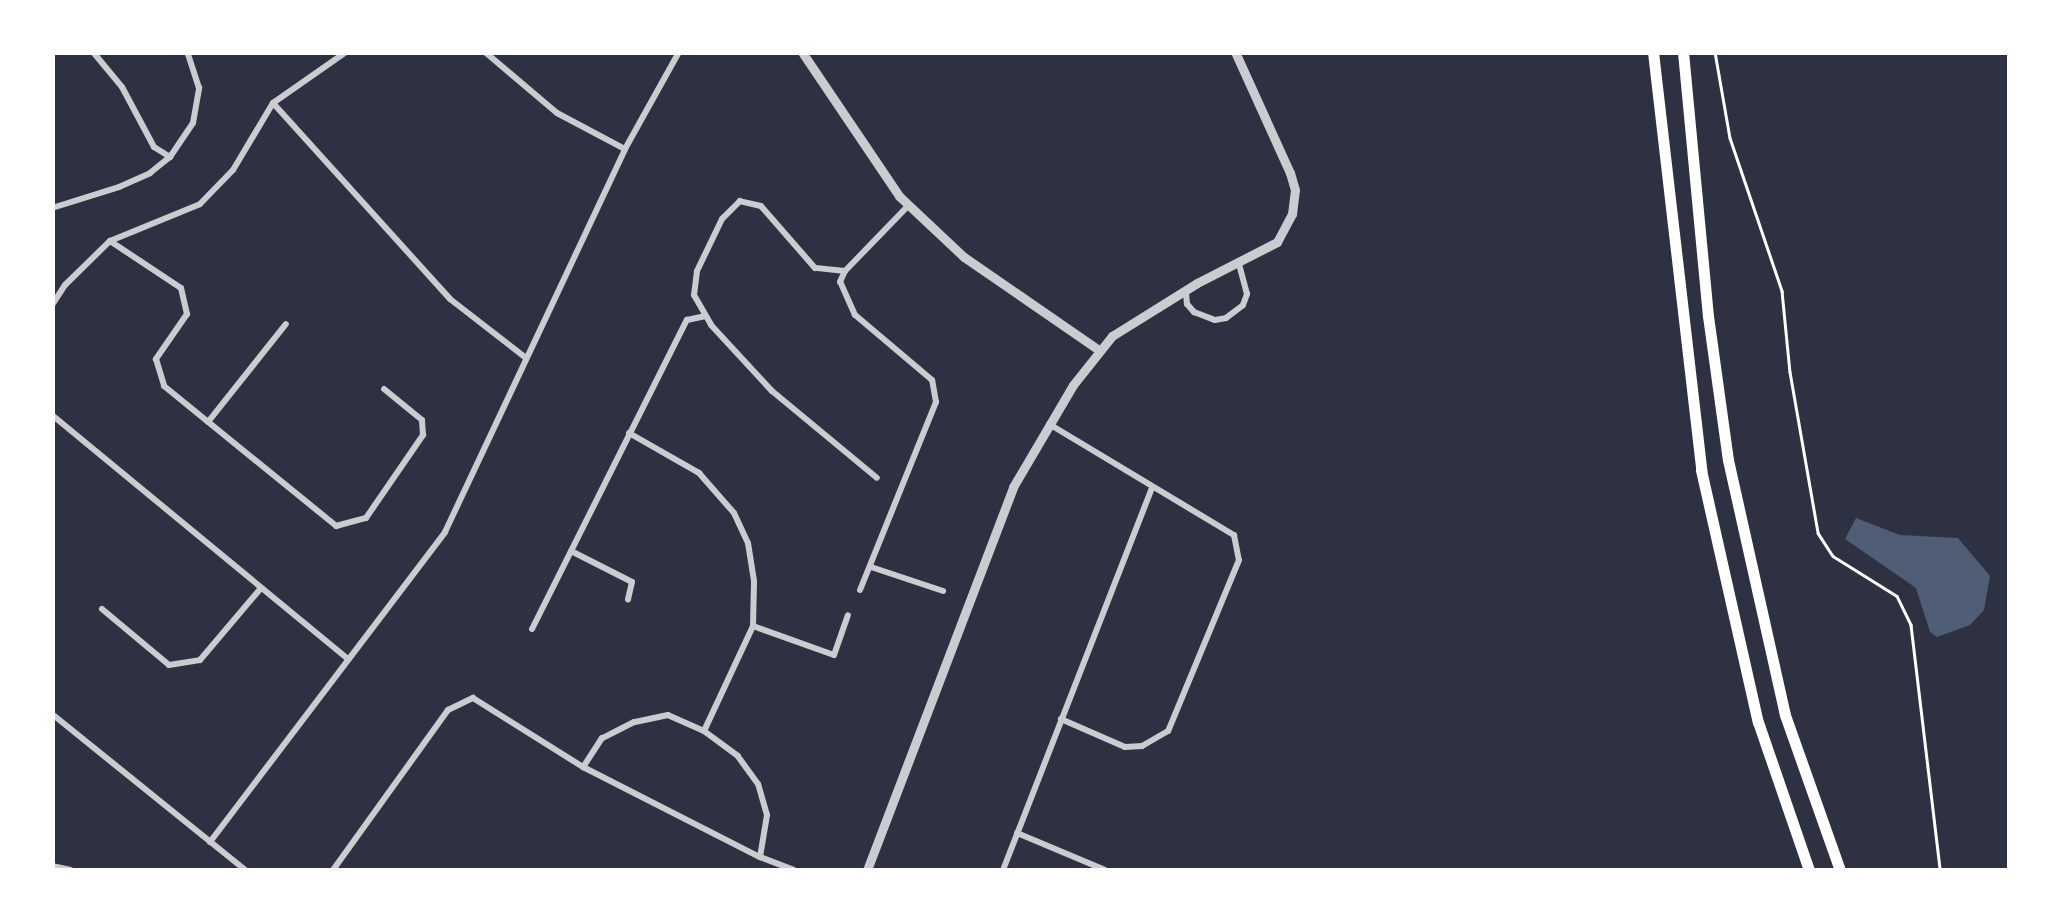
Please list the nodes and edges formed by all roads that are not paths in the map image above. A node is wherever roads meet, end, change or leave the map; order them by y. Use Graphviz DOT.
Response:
graph roads {
  1 [pos="92,52"];
  2 [pos="187,52"];
  3 [pos="346,52"];
  4 [pos="485,52"];
  5 [pos="679,52"];
  6 [pos="802,52"];
  7 [pos="1235,52"];
  8 [pos="1644,52"];
  9 [pos="1653,52"];
  10 [pos="1683,52"];
  11 [pos="273,103"];
  12 [pos="626,149"];
  13 [pos="1662,150"];
  14 [pos="170,157"];
  15 [pos="909,205"];
  16 [pos="52,208"];
  17 [pos="110,241"];
  18 [pos="1239,264"];
  19 [pos="845,271"];
  20 [pos="1186,290"];
  21 [pos="52,305"];
  22 [pos="706,316"];
  23 [pos="286,324"];
  24 [pos="1098,350"];
  25 [pos="526,358"];
  26 [pos="384,389"];
  27 [pos="52,415"];
  28 [pos="208,422"];
  29 [pos="1049,424"];
  30 [pos="629,433"];
  31 [pos="877,478"];
  32 [pos="1152,488"];
  33 [pos="571,551"];
  34 [pos="871,567"];
  35 [pos="261,588"];
  36 [pos="860,590"];
  37 [pos="943,591"];
  38 [pos="628,600"];
  39 [pos="102,609"];
  40 [pos="848,615"];
  41 [pos="753,626"];
  42 [pos="532,630"];
  43 [pos="348,659"];
  44 [pos="52,714"];
  45 [pos="1061,719"];
  46 [pos="704,731"];
  47 [pos="582,767"];
  48 [pos="1017,833"];
  49 [pos="210,842"];
  50 [pos="760,857"];
  51 [pos="52,866"];
  52 [pos="71,870"];
  53 [pos="246,870"];
  54 [pos="333,870"];
  55 [pos="794,870"];
  56 [pos="867,870"];
  57 [pos="1002,870"];
  58 [pos="1105,870"];
  59 [pos="1809,870"];
  60 [pos="1840,870"];
  1 -- 14 [label="street"];
  2 -- 14 [label="street"];
  3 -- 11 [label="street"];
  4 -- 12 [label="street"];
  5 -- 12 [label="street"];
  6 -- 15 [label="street"];
  7 -- 18 [label="street"];
  8 -- 13 [label="highway"];
  9 -- 13 [label="highway"];
  10 -- 60 [label="highway"];
  11 -- 17 [label="street"];
  11 -- 25 [label="street"];
  12 -- 25 [label="street"];
  13 -- 59 [label="highway"];
  14 -- 16 [label="street"];
  15 -- 19 [label="street"];
  15 -- 24 [label="street"];
  17 -- 21 [label="street"];
  17 -- 28 [label="street"];
  18 -- 20 [label="street"];
  18 -- 20 [label="street"];
  19 -- 22 [label="street"];
  19 -- 34 [label="street"];
  20 -- 24 [label="street"];
  22 -- 30 [label="street"];
  22 -- 31 [label="street"];
  23 -- 28 [label="street"];
  24 -- 29 [label="street"];
  25 -- 43 [label="street"];
  26 -- 28 [label="street"];
  27 -- 35 [label="street"];
  29 -- 32 [label="street"];
  29 -- 56 [label="street"];
  30 -- 33 [label="street"];
  30 -- 41 [label="street"];
  32 -- 45 [label="street"];
  32 -- 45 [label="street"];
  33 -- 38 [label="street"];
  33 -- 42 [label="street"];
  34 -- 36 [label="street"];
  34 -- 37 [label="street"];
  35 -- 39 [label="street"];
  35 -- 43 [label="street"];
  40 -- 41 [label="street"];
  41 -- 46 [label="street"];
  43 -- 49 [label="street"];
  44 -- 49 [label="street"];
  45 -- 48 [label="street"];
  46 -- 47 [label="street"];
  46 -- 50 [label="street"];
  47 -- 50 [label="street"];
  47 -- 54 [label="street"];
  48 -- 57 [label="street"];
  48 -- 58 [label="street"];
  49 -- 53 [label="street"];
  50 -- 55 [label="street"];
  51 -- 52 [label="street"];
}
